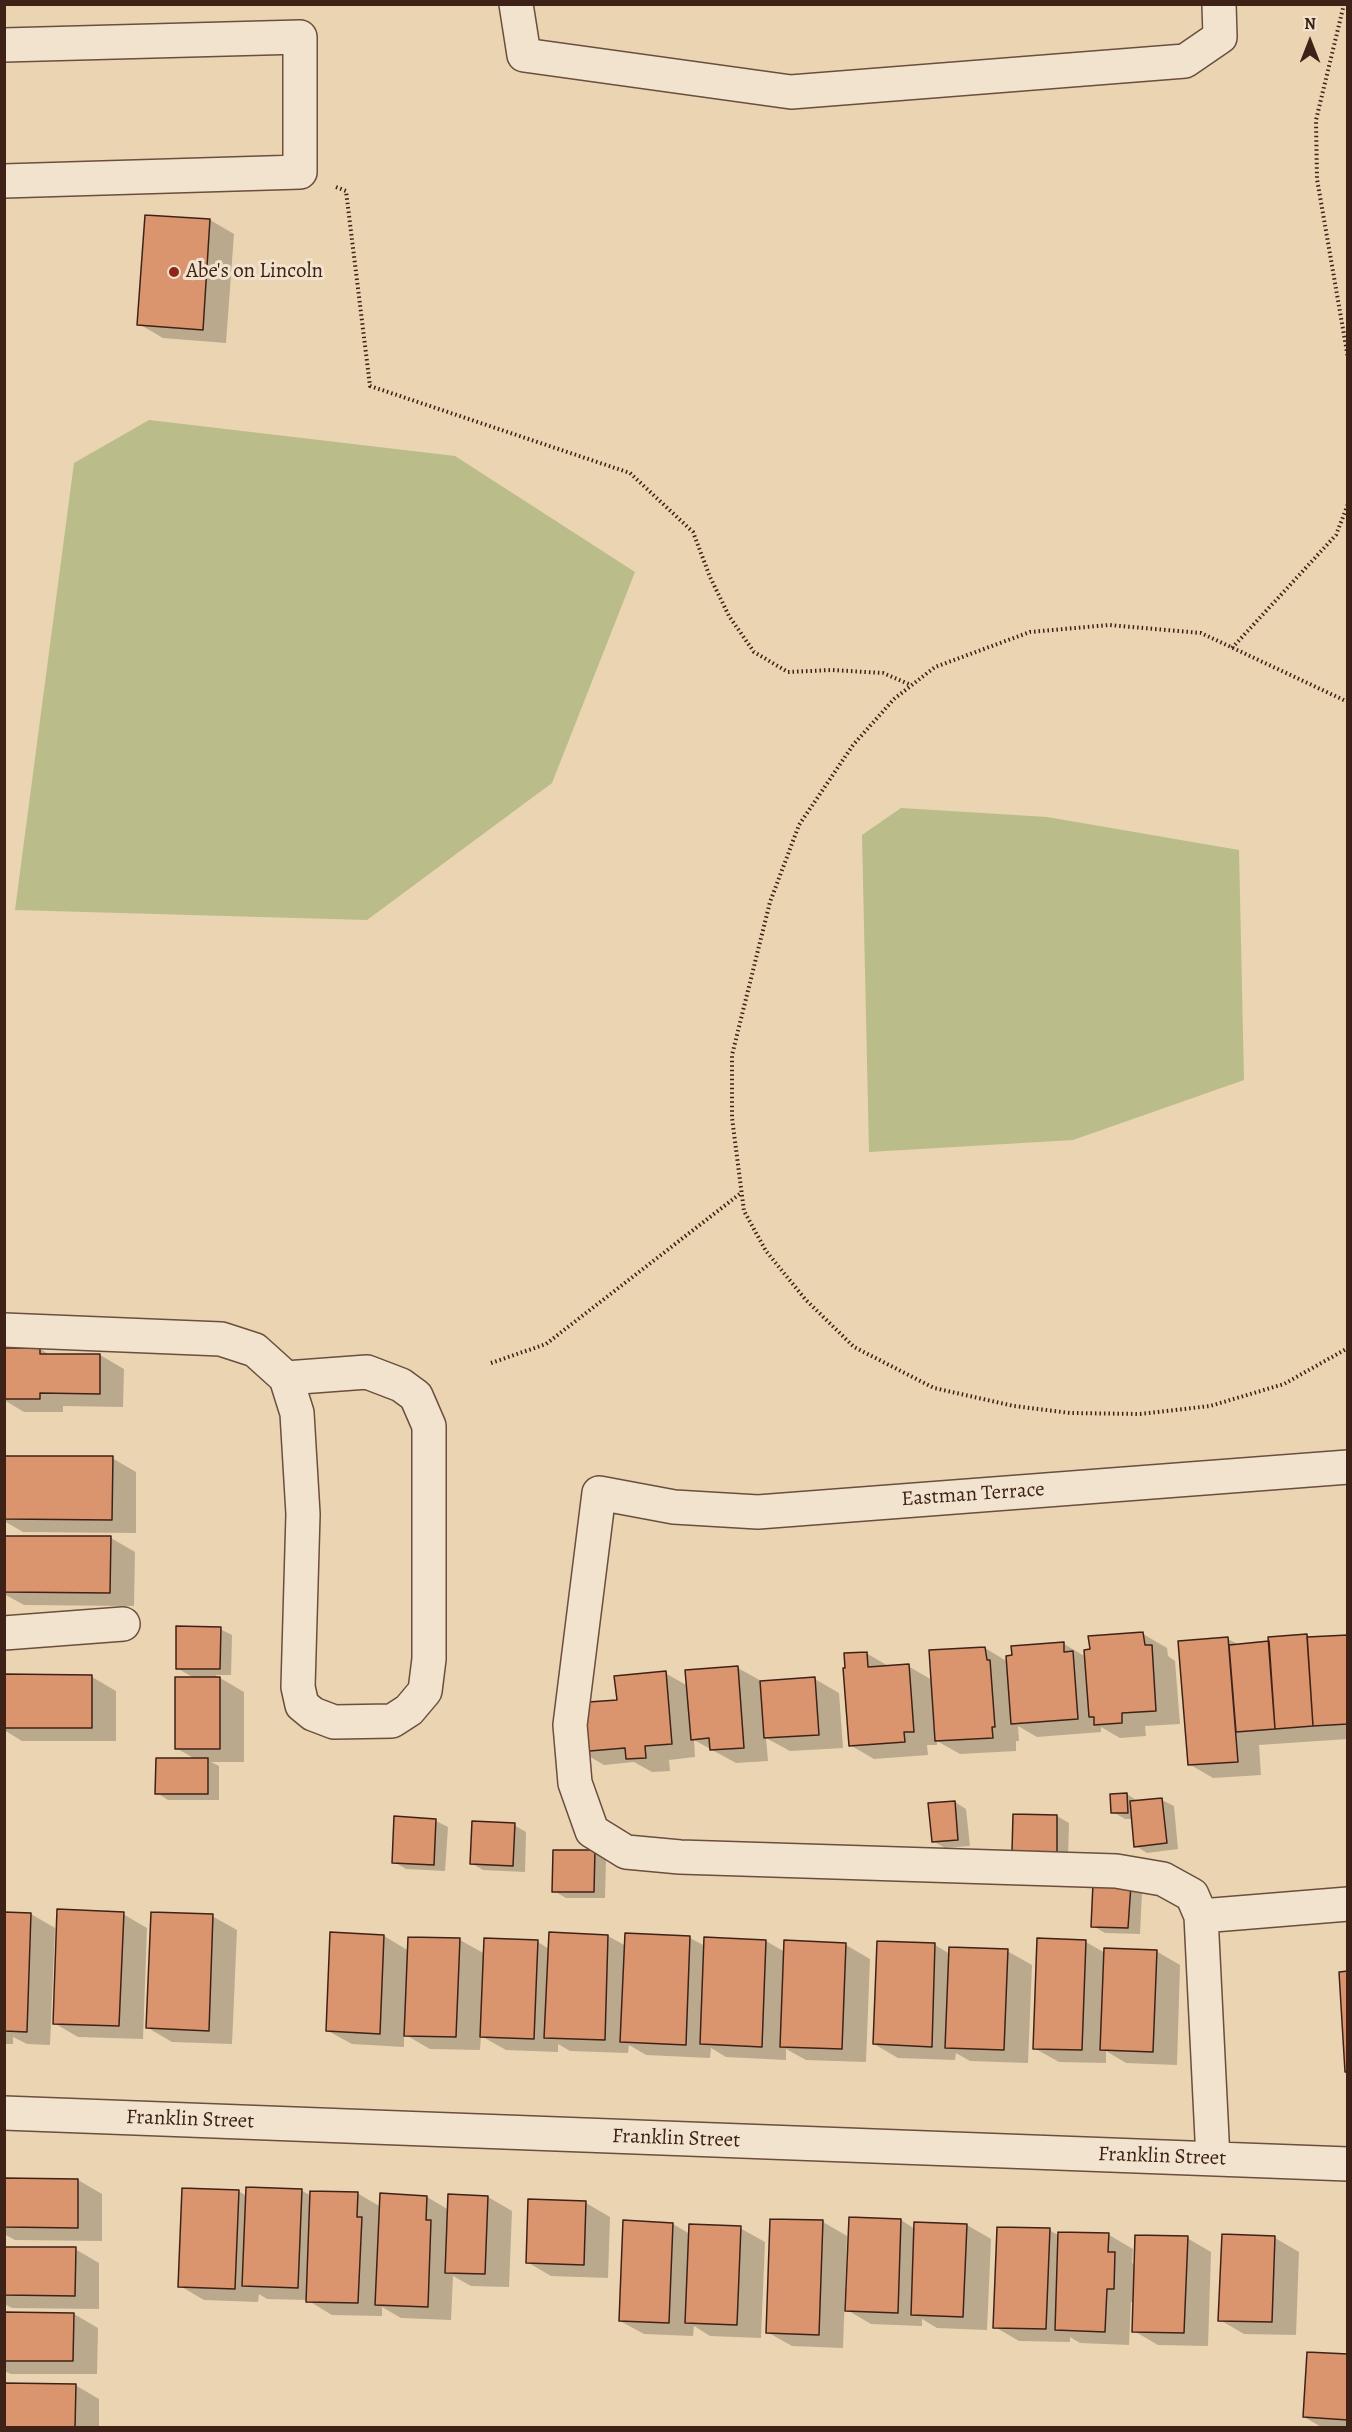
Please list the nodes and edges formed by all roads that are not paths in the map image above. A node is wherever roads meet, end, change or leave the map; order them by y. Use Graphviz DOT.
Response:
graph roads {
  1 [pos="516,4"];
  2 [pos="1219,4"];
  3 [pos="4,45"];
  4 [pos="4,181"];
  5 [pos="4,1330"];
  6 [pos="286,1378"];
  7 [pos="1347,1467"];
  8 [pos="123,1624"];
  9 [pos="4,1633"];
  10 [pos="1347,1904"];
  11 [pos="1201,1916"];
  12 [pos="4,2113"];
  13 [pos="1213,2159"];
  14 [pos="1347,2164"];
  1 -- 2 [label="street"];
  3 -- 4 [label="street"];
  5 -- 6 [label="street"];
  6 -- 6 [label="street"];
  7 -- 11 [label="street, Eastman Terrace"];
  8 -- 9 [label="street"];
  10 -- 11 [label="street"];
  11 -- 13 [label="street"];
  12 -- 13 [label="street, Franklin Street"];
  13 -- 14 [label="street, Franklin Street"];
}
